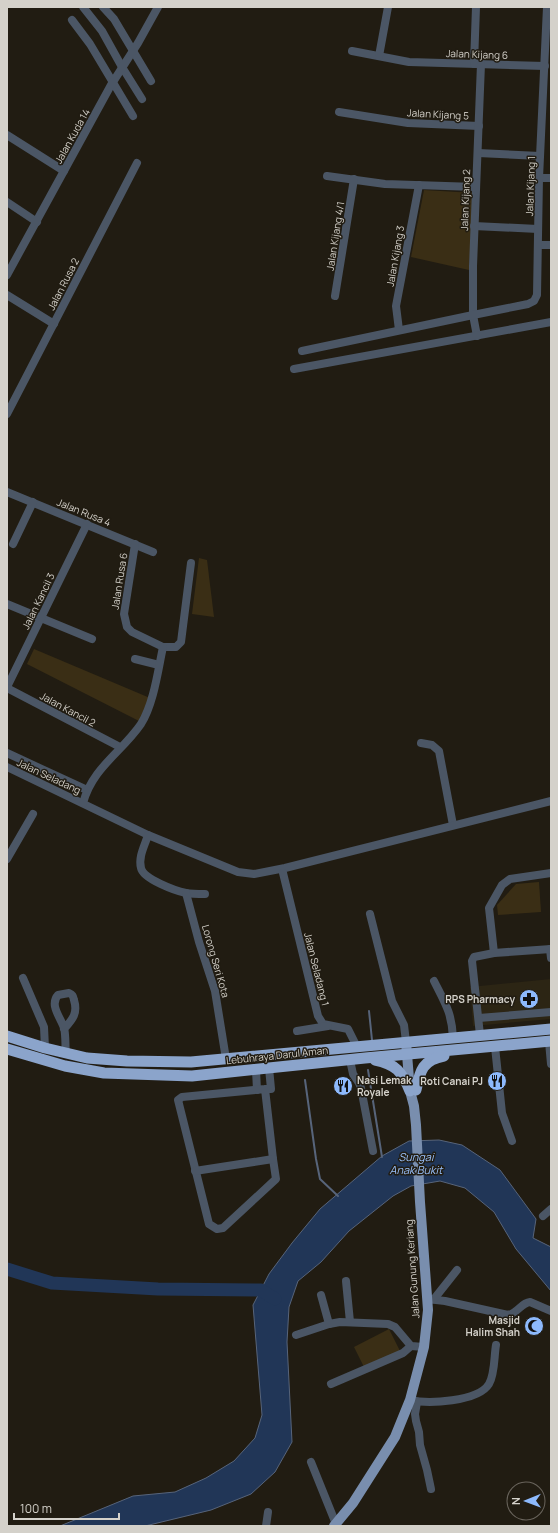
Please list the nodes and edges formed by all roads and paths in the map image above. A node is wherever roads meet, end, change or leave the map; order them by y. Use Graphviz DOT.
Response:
graph roads {
  1 [pos="83,7"];
  2 [pos="103,7"];
  3 [pos="158,7"];
  4 [pos="388,7"];
  5 [pos="476,7"];
  6 [pos="548,7"];
  7 [pos="72,20"];
  8 [pos="133,50"];
  9 [pos="352,51"];
  10 [pos="379,56"];
  11 [pos="477,64"];
  12 [pos="545,66"];
  13 [pos="122,68"];
  14 [pos="151,81"];
  15 [pos="112,83"];
  16 [pos="142,100"];
  17 [pos="547,109"];
  18 [pos="338,112"];
  19 [pos="133,116"];
  20 [pos="479,126"];
  21 [pos="7,135"];
  22 [pos="478,153"];
  23 [pos="540,156"];
  24 [pos="137,163"];
  25 [pos="64,171"];
  26 [pos="327,176"];
  27 [pos="540,178"];
  28 [pos="551,178"];
  29 [pos="354,179"];
  30 [pos="418,185"];
  31 [pos="476,187"];
  32 [pos="7,202"];
  33 [pos="37,222"];
  34 [pos="474,226"];
  35 [pos="538,229"];
  36 [pos="538,244"];
  37 [pos="551,244"];
  38 [pos="7,275"];
  39 [pos="7,295"];
  40 [pos="335,296"];
  41 [pos="472,315"];
  42 [pos="551,322"];
  43 [pos="54,324"];
  44 [pos="399,330"];
  45 [pos="477,336"];
  46 [pos="302,351"];
  47 [pos="294,369"];
  48 [pos="7,414"];
  49 [pos="7,492"];
  50 [pos="33,502"];
  51 [pos="87,524"];
  52 [pos="13,544"];
  53 [pos="135,544"];
  54 [pos="153,552"];
  55 [pos="191,563"];
  56 [pos="7,604"];
  57 [pos="41,618"];
  58 [pos="92,639"];
  59 [pos="164,647"];
  60 [pos="135,659"];
  61 [pos="159,665"];
  62 [pos="7,688"];
  63 [pos="421,743"];
  64 [pos="120,747"];
  65 [pos="7,753"];
  66 [pos="7,767"];
  67 [pos="87,790"];
  68 [pos="551,801"];
  69 [pos="83,803"];
  70 [pos="33,814"];
  71 [pos="453,825"];
  72 [pos="148,835"];
  73 [pos="7,859"];
  74 [pos="283,873"];
  75 [pos="551,873"];
  76 [pos="186,893"];
  77 [pos="205,894"];
  78 [pos="370,914"];
  79 [pos="551,952"];
  80 [pos="494,953"];
  81 [pos="23,978"];
  82 [pos="434,981"];
  83 [pos="551,1012"];
  84 [pos="478,1018"];
  85 [pos="328,1026"];
  86 [pos="64,1028"];
  87 [pos="551,1029"];
  88 [pos="297,1031"];
  89 [pos="7,1036"];
  90 [pos="480,1036"];
  91 [pos="453,1038"];
  92 [pos="410,1042"];
  93 [pos="550,1042"];
  94 [pos="357,1047"];
  95 [pos="495,1047"];
  96 [pos="45,1048"];
  97 [pos="7,1049"];
  98 [pos="464,1050"];
  99 [pos="66,1054"];
  100 [pos="411,1054"];
  101 [pos="365,1058"];
  102 [pos="226,1059"];
  103 [pos="350,1060"];
  104 [pos="551,1064"];
  105 [pos="269,1068"];
  106 [pos="256,1070"];
  107 [pos="265,1089"];
  108 [pos="413,1090"];
  109 [pos="512,1141"];
  110 [pos="373,1151"];
  111 [pos="273,1159"];
  112 [pos="195,1171"];
  113 [pos="551,1209"];
  114 [pos="543,1216"];
  115 [pos="457,1270"];
  116 [pos="346,1282"];
  117 [pos="321,1295"];
  118 [pos="430,1299"];
  119 [pos="551,1311"];
  120 [pos="350,1322"];
  121 [pos="329,1324"];
  122 [pos="296,1335"];
  123 [pos="496,1345"];
  124 [pos="411,1346"];
  125 [pos="424,1347"];
  126 [pos="331,1384"];
  127 [pos="413,1401"];
  128 [pos="311,1462"];
  129 [pos="431,1488"];
  130 [pos="268,1512"];
  131 [pos="335,1525"];
  132 [pos="266,1526"];
  1 -- 13 [label="street"];
  2 -- 8 [label="street"];
  3 -- 8 [label="street, Jalan Kuda 14"];
  4 -- 10 [label="street"];
  5 -- 11 [label="street, Jalan Kijang 2"];
  6 -- 12 [label="street, Jalan Kijang 1"];
  7 -- 15 [label="street"];
  8 -- 13 [label="street, Jalan Kuda 14"];
  8 -- 14 [label="street"];
  9 -- 10 [label="street, Jalan Kijang 6"];
  10 -- 11 [label="street, Jalan Kijang 6"];
  11 -- 12 [label="street, Jalan Kijang 6"];
  11 -- 20 [label="street, Jalan Kijang 2"];
  12 -- 17 [label="street, Jalan Kijang 1"];
  13 -- 15 [label="street, Jalan Kuda 14"];
  13 -- 16 [label="street"];
  15 -- 19 [label="street"];
  15 -- 25 [label="street, Jalan Kuda 14"];
  17 -- 23 [label="street, Jalan Kijang 1"];
  18 -- 20 [label="street, Jalan Kijang 5"];
  20 -- 22 [label="street, Jalan Kijang 2"];
  21 -- 25 [label="street"];
  22 -- 23 [label="street"];
  22 -- 31 [label="street, Jalan Kijang 2"];
  23 -- 27 [label="street, Jalan Kijang 1"];
  24 -- 43 [label="street, Jalan Rusa 2"];
  25 -- 33 [label="street, Jalan Kuda 14"];
  26 -- 29 [label="street"];
  27 -- 28 [label="street"];
  27 -- 35 [label="street, Jalan Kijang 1"];
  29 -- 30 [label="street"];
  29 -- 40 [label="street, Jalan Kijang 4/1"];
  30 -- 31 [label="street"];
  30 -- 44 [label="street, Jalan Kijang 3"];
  31 -- 34 [label="street, Jalan Kijang 2"];
  32 -- 33 [label="street"];
  33 -- 38 [label="street, Jalan Kuda 14"];
  34 -- 35 [label="street"];
  34 -- 41 [label="street, Jalan Kijang 2"];
  35 -- 36 [label="street, Jalan Kijang 1"];
  36 -- 37 [label="street"];
  36 -- 41 [label="street, Jalan Kijang 1"];
  39 -- 43 [label="street"];
  41 -- 44 [label="street"];
  41 -- 45 [label="street, Jalan Kijang 2"];
  42 -- 45 [label="street"];
  43 -- 48 [label="street, Jalan Rusa 2"];
  44 -- 46 [label="street"];
  45 -- 47 [label="street"];
  49 -- 50 [label="street, Jalan Rusa 4"];
  50 -- 51 [label="street, Jalan Rusa 4"];
  50 -- 52 [label="street"];
  51 -- 53 [label="street, Jalan Rusa 4"];
  51 -- 57 [label="street, Jalan Kancil 3"];
  53 -- 54 [label="street, Jalan Rusa 4"];
  53 -- 59 [label="street, Jalan Rusa 6"];
  55 -- 59 [label="street"];
  56 -- 57 [label="street"];
  57 -- 58 [label="street"];
  57 -- 62 [label="street, Jalan Kancil 3"];
  59 -- 61 [label="street"];
  60 -- 61 [label="street"];
  61 -- 64 [label="street"];
  62 -- 64 [label="street, Jalan Kancil 2"];
  63 -- 71 [label="street"];
  64 -- 67 [label="street"];
  65 -- 67 [label="street"];
  66 -- 69 [label="street, Jalan Seladang"];
  67 -- 69 [label="street"];
  68 -- 71 [label="street, Jalan Seladang"];
  69 -- 72 [label="street, Jalan Seladang"];
  70 -- 73 [label="street"];
  71 -- 72 [label="street, Jalan Seladang"];
  72 -- 76 [label="street"];
  74 -- 85 [label="street, Jalan Seladang 1"];
  75 -- 80 [label="street"];
  76 -- 77 [label="street"];
  76 -- 102 [label="street, Lorong Seri Kota"];
  78 -- 92 [label="street"];
  79 -- 80 [label="street"];
  80 -- 84 [label="street"];
  81 -- 96 [label="street"];
  82 -- 91 [label="street"];
  83 -- 84 [label="street"];
  84 -- 90 [label="street"];
  85 -- 88 [label="street"];
  85 -- 94 [label="street"];
  86 -- 99 [label="street"];
  87 -- 90 [label="highway, Lebuhraya Darul Aman"];
  89 -- 96 [label="highway, Lebuhraya Darul Aman"];
  90 -- 91 [label="highway, Lebuhraya Darul Aman"];
  91 -- 92 [label="highway, Lebuhraya Darul Aman"];
  92 -- 94 [label="highway, Lebuhraya Darul Aman"];
  92 -- 100 [label="main road, Jalan Gunung Keriang"];
  93 -- 95 [label="highway, Lebuhraya Darul Aman"];
  93 -- 104 [label="street"];
  94 -- 102 [label="highway, Lebuhraya Darul Aman"];
  95 -- 98 [label="highway, Lebuhraya Darul Aman"];
  95 -- 109 [label="street"];
  96 -- 99 [label="highway, Lebuhraya Darul Aman"];
  97 -- 106 [label="highway, Lebuhraya Darul Aman"];
  98 -- 100 [label="highway, Lebuhraya Darul Aman"];
  98 -- 108 [label="highway"];
  99 -- 102 [label="highway, Lebuhraya Darul Aman"];
  100 -- 101 [label="highway, Lebuhraya Darul Aman"];
  100 -- 108 [label="main road, Jalan Gunung Keriang"];
  101 -- 103 [label="highway, Lebuhraya Darul Aman"];
  101 -- 108 [label="highway"];
  103 -- 105 [label="highway, Lebuhraya Darul Aman"];
  103 -- 110 [label="street"];
  105 -- 106 [label="highway, Lebuhraya Darul Aman"];
  105 -- 107 [label="street"];
  106 -- 107 [label="street"];
  107 -- 111 [label="street"];
  107 -- 112 [label="street"];
  108 -- 118 [label="main road, Jalan Gunung Keriang"];
  111 -- 112 [label="street"];
  111 -- 112 [label="street"];
  113 -- 114 [label="street"];
  115 -- 118 [label="street"];
  116 -- 120 [label="street"];
  117 -- 121 [label="street"];
  118 -- 119 [label="street"];
  118 -- 125 [label="main road, Jalan Gunung Keriang"];
  120 -- 121 [label="street"];
  120 -- 124 [label="street"];
  121 -- 122 [label="street"];
  123 -- 127 [label="street"];
  124 -- 125 [label="street"];
  124 -- 126 [label="street"];
  125 -- 127 [label="main road, Jalan Gunung Keriang"];
  127 -- 129 [label="street"];
  127 -- 131 [label="main road, Jalan Gunung Keriang"];
  128 -- 131 [label="street"];
  130 -- 132 [label="street"];
}
